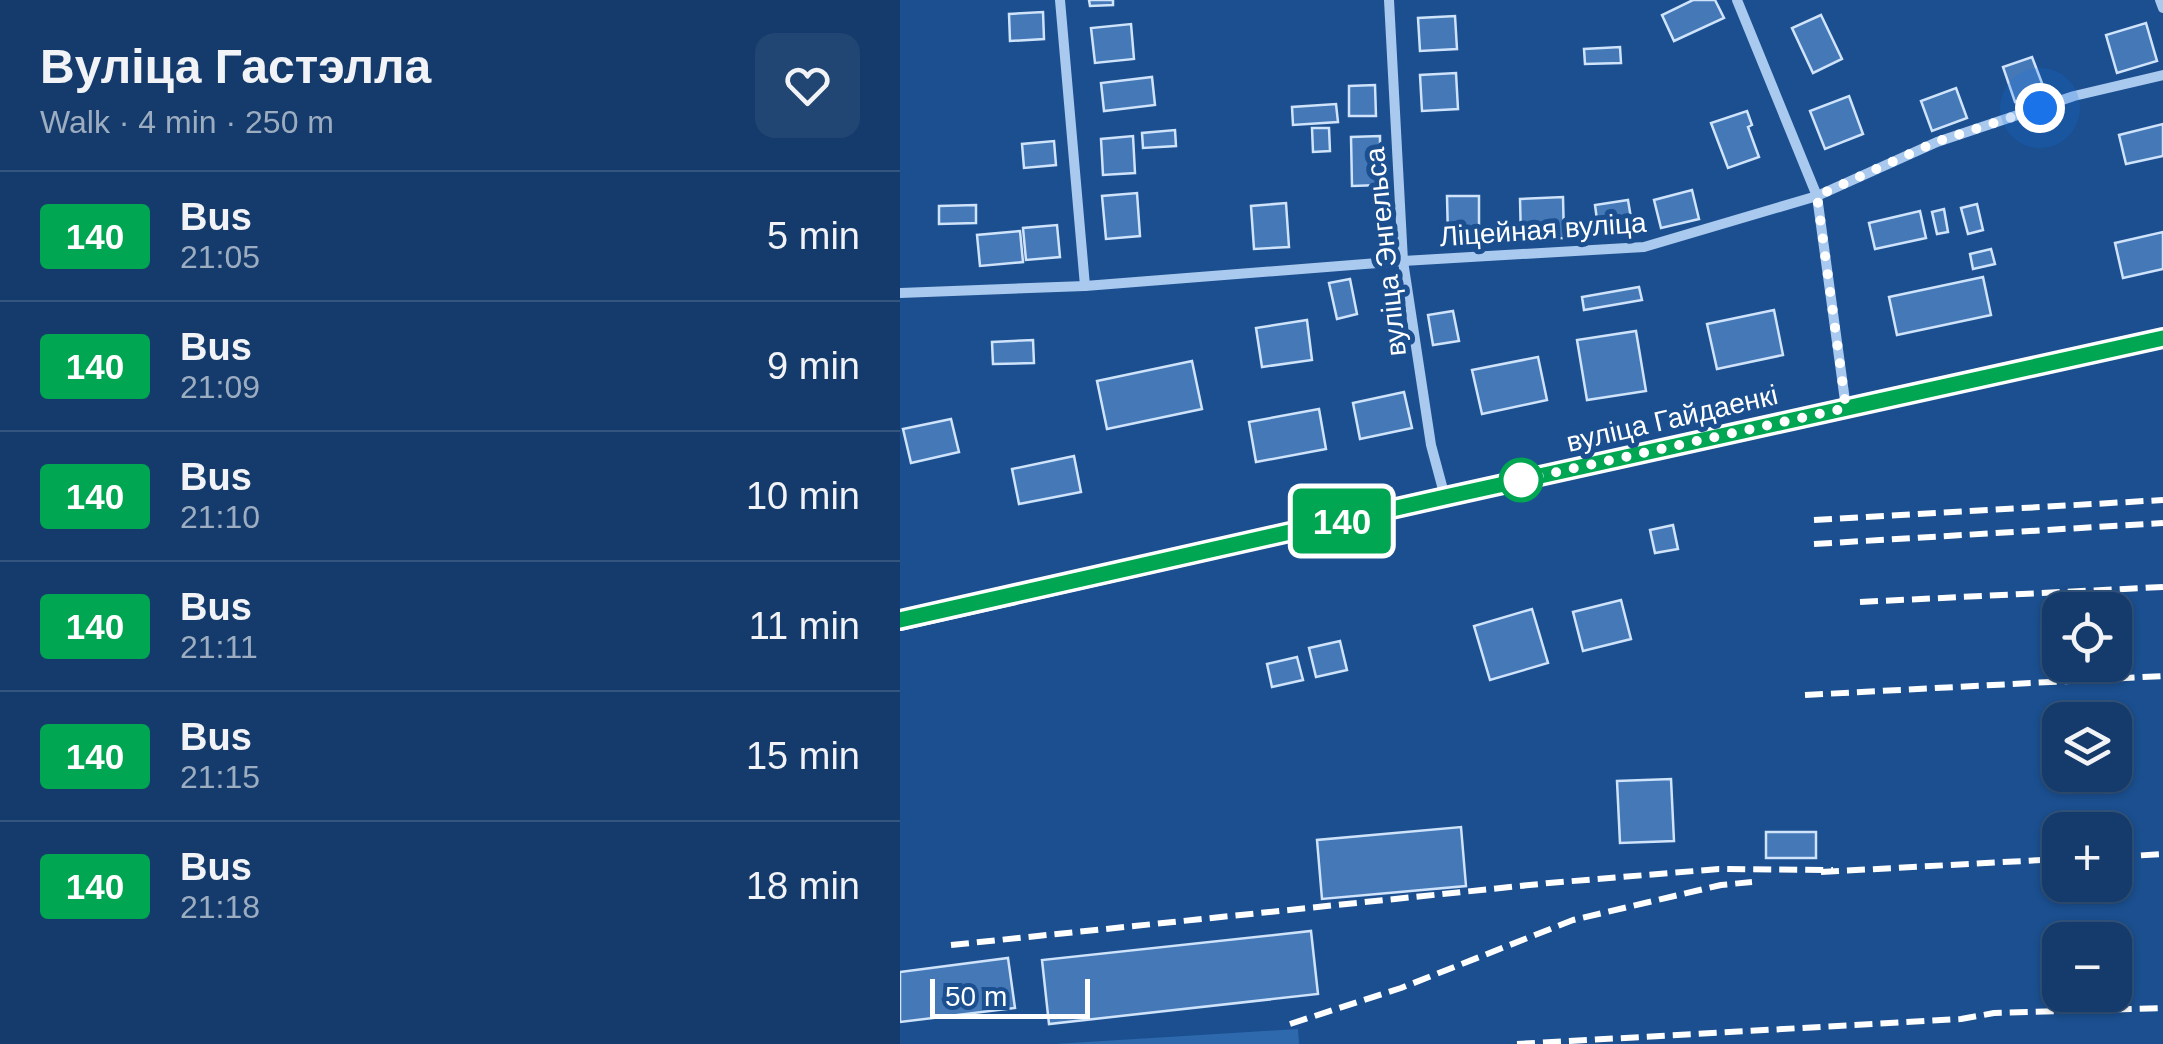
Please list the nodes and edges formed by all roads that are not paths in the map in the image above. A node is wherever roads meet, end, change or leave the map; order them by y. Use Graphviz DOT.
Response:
graph roads {
  1 [pos="1060,0"];
  2 [pos="1389,0"];
  3 [pos="1737,0"];
  4 [pos="2160,0"];
  5 [pos="2163,8"];
  6 [pos="2163,75"];
  7 [pos="1817,196"];
  8 [pos="1403,261"];
  9 [pos="1085,286"];
  10 [pos="900,293"];
  11 [pos="2163,338"];
  12 [pos="1846,408"];
  13 [pos="1445,497"];
  14 [pos="900,620"];
  1 -- 9 [label="street"];
  2 -- 8 [label="street, вуліца Энгельса"];
  3 -- 7 [label="street"];
  4 -- 5 [label="street"];
  6 -- 7 [label="street, Ліцейная вуліца"];
  7 -- 8 [label="street, Ліцейная вуліца"];
  7 -- 12 [label="street"];
  8 -- 9 [label="street, Ліцейная вуліца"];
  8 -- 13 [label="street, вуліца Энгельса"];
  9 -- 10 [label="street, Ліцейная вуліца"];
  11 -- 12 [label="street, вуліца Гайдаенкі"];
  12 -- 13 [label="street, вуліца Гайдаенкі"];
  13 -- 14 [label="street, вуліца Гайдаенкі"];
}
